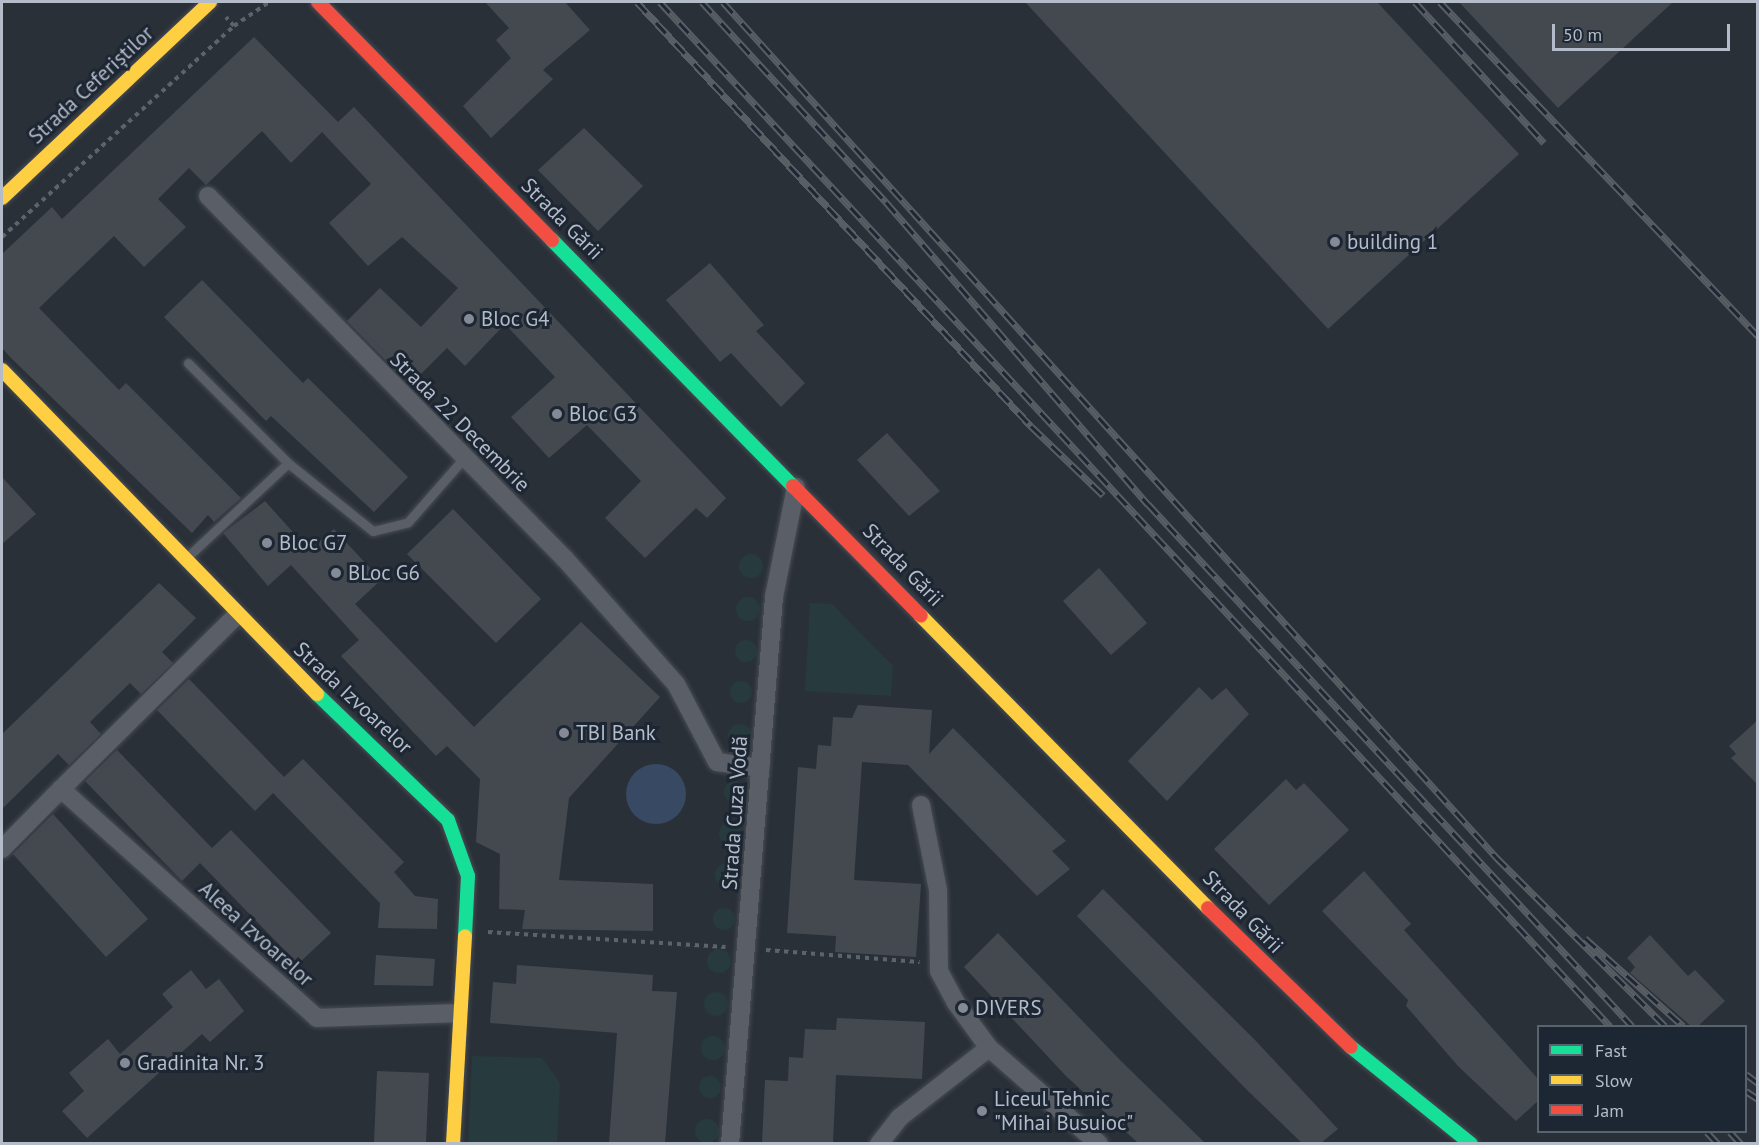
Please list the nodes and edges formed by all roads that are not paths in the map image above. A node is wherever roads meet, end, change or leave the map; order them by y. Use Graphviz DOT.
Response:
graph roads {
  1 [pos="210,2"];
  2 [pos="318,2"];
  3 [pos="208,196"];
  4 [pos="2,198"];
  5 [pos="188,363"];
  6 [pos="2,370"];
  7 [pos="464,458"];
  8 [pos="288,463"];
  9 [pos="796,487"];
  10 [pos="184,560"];
  11 [pos="236,616"];
  12 [pos="761,768"];
  13 [pos="61,789"];
  14 [pos="921,805"];
  15 [pos="2,849"];
  16 [pos="459,1013"];
  17 [pos="989,1048"];
  18 [pos="453,1143"];
  19 [pos="730,1143"];
  20 [pos="879,1143"];
  21 [pos="1099,1143"];
  22 [pos="1471,1143"];
  1 -- 4 [label="street, Strada Ceferiștilor"];
  2 -- 9 [label="street, Strada Gării"];
  3 -- 7 [label="street, Strada 22 Decembrie"];
  5 -- 8 [label="lane"];
  6 -- 10 [label="street, Strada Izvoarelor"];
  7 -- 8 [label="lane"];
  7 -- 12 [label="street, Strada 22 Decembrie"];
  8 -- 10 [label="lane"];
  9 -- 12 [label="street, Strada Cuza Vodă"];
  9 -- 22 [label="street, Strada Gării"];
  10 -- 11 [label="street, Strada Izvoarelor"];
  11 -- 13 [label="street"];
  11 -- 16 [label="street, Strada Izvoarelor"];
  12 -- 19 [label="street, Strada Cuza Vodă"];
  13 -- 15 [label="street"];
  13 -- 16 [label="street, Aleea Izvoarelor"];
  14 -- 17 [label="street"];
  16 -- 18 [label="street, Strada Izvoarelor"];
  17 -- 20 [label="street"];
  17 -- 21 [label="street"];
}
